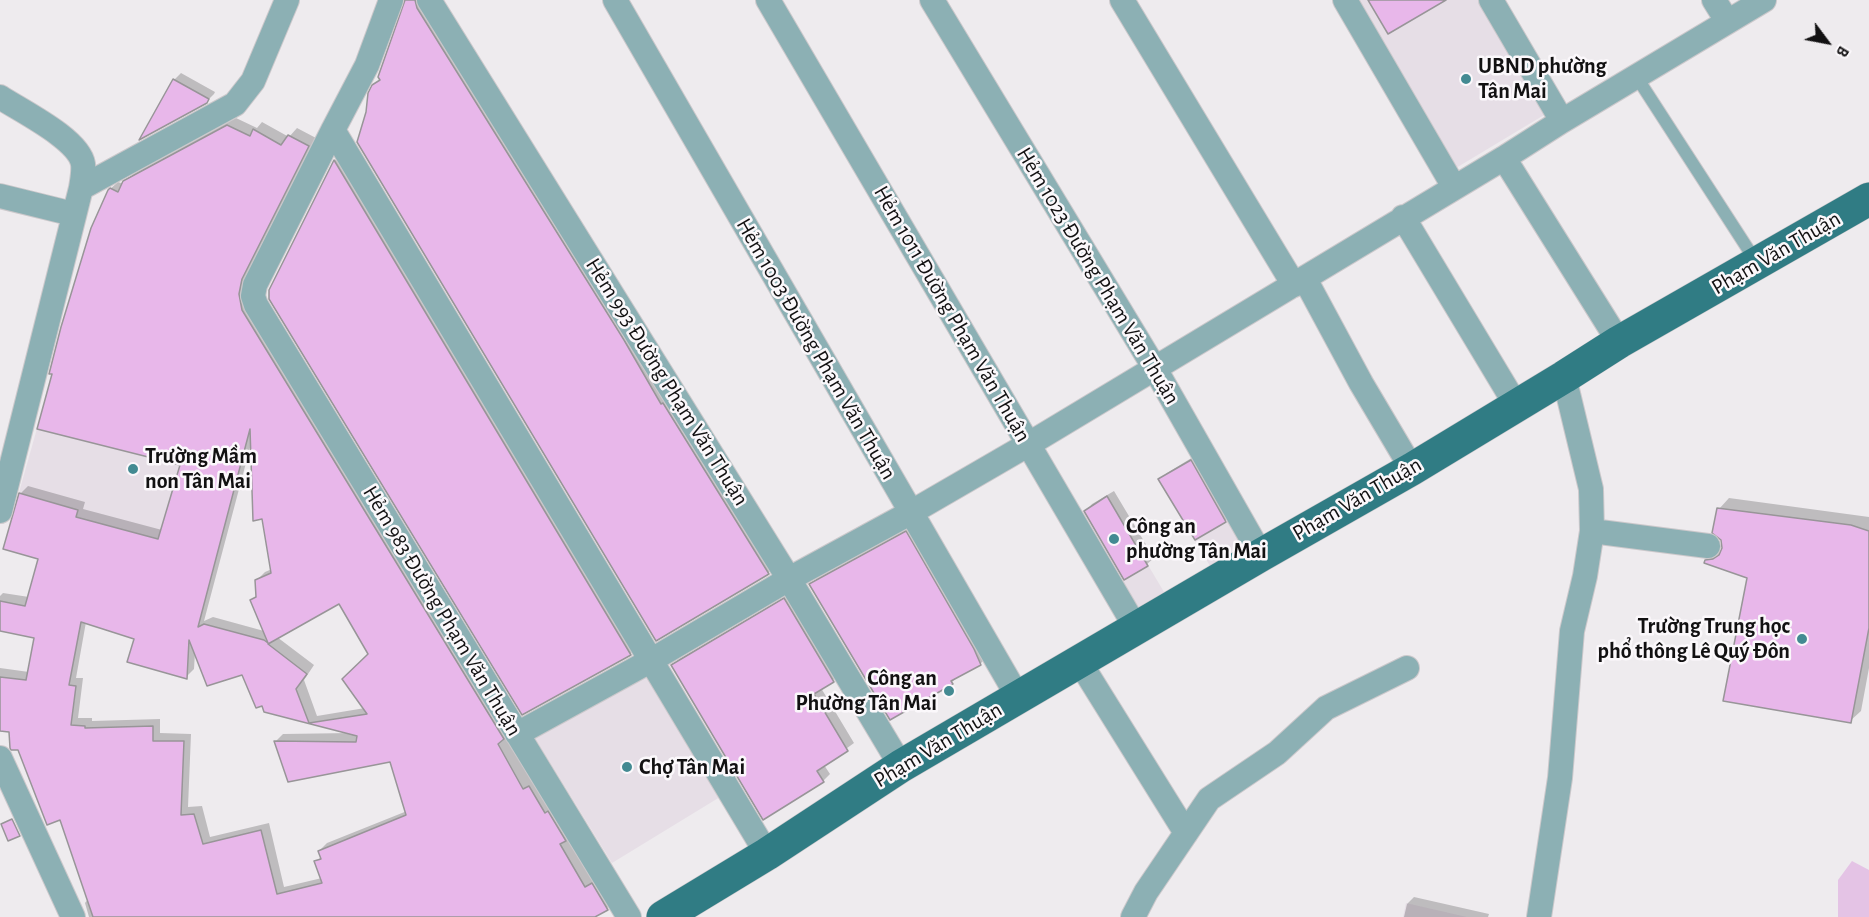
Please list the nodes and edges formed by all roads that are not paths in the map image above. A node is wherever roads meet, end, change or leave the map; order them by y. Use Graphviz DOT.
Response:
graph roads {
  1 [pos="286,0"];
  2 [pos="391,0"];
  3 [pos="429,0"];
  4 [pos="615,0"];
  5 [pos="768,0"];
  6 [pos="932,0"];
  7 [pos="1122,0"];
  8 [pos="1345,0"];
  9 [pos="1491,0"];
  10 [pos="1714,0"];
  11 [pos="1764,0"];
  12 [pos="1727,21"];
  13 [pos="1636,76"];
  14 [pos="0,97"];
  15 [pos="1562,122"];
  16 [pos="333,130"];
  17 [pos="1504,158"];
  18 [pos="1454,187"];
  19 [pos="81,188"];
  20 [pos="0,196"];
  21 [pos="1869,199"];
  22 [pos="74,214"];
  23 [pos="1403,217"];
  24 [pos="1758,264"];
  25 [pos="1300,282"];
  26 [pos="1618,342"];
  27 [pos="1154,367"];
  28 [pos="1564,377"];
  29 [pos="1516,405"];
  30 [pos="1029,444"];
  31 [pos="1412,469"];
  32 [pos="0,511"];
  33 [pos="910,513"];
  34 [pos="1592,531"];
  35 [pos="1708,546"];
  36 [pos="1261,555"];
  37 [pos="789,579"];
  38 [pos="1136,628"];
  39 [pos="650,661"];
  40 [pos="1079,661"];
  41 [pos="1407,668"];
  42 [pos="1018,697"];
  43 [pos="517,734"];
  44 [pos="0,758"];
  45 [pos="901,765"];
  46 [pos="1186,833"];
  47 [pos="767,854"];
  48 [pos="73,917"];
  49 [pos="629,917"];
  50 [pos="663,917"];
  51 [pos="1133,917"];
  52 [pos="1539,917"];
  1 -- 19 [label="street"];
  2 -- 16 [label="street"];
  3 -- 37 [label="street, Hẻm 993 Đường Phạm Văn Thuận"];
  4 -- 33 [label="street, Hẻm 1003 Đường Phạm Văn Thuận"];
  5 -- 30 [label="street, Hẻm 1011 Đường Phạm Văn Thuận"];
  6 -- 27 [label="street, Hẻm 1023 Đường Phạm Văn Thuận"];
  7 -- 25 [label="street"];
  8 -- 18 [label="street"];
  9 -- 15 [label="street"];
  10 -- 12 [label="street"];
  11 -- 12 [label="street"];
  12 -- 13 [label="street"];
  13 -- 15 [label="street"];
  13 -- 24 [label="lane"];
  14 -- 19 [label="street"];
  15 -- 17 [label="street"];
  16 -- 39 [label="street"];
  16 -- 43 [label="street, Hẻm 983 Đường Phạm Văn Thuận"];
  17 -- 18 [label="street"];
  17 -- 26 [label="street"];
  18 -- 23 [label="street"];
  19 -- 22 [label="street"];
  20 -- 22 [label="street"];
  21 -- 24 [label="main road, Phạm Văn Thuận"];
  22 -- 32 [label="street"];
  23 -- 25 [label="street"];
  23 -- 29 [label="street"];
  24 -- 26 [label="main road, Phạm Văn Thuận"];
  25 -- 27 [label="street"];
  25 -- 31 [label="street"];
  26 -- 28 [label="main road, Phạm Văn Thuận"];
  27 -- 30 [label="street"];
  27 -- 36 [label="street, Hẻm 1023 Đường Phạm Văn Thuận"];
  28 -- 29 [label="main road, Phạm Văn Thuận"];
  28 -- 34 [label="street"];
  29 -- 31 [label="main road, Phạm Văn Thuận"];
  30 -- 33 [label="street"];
  30 -- 38 [label="street, Hẻm 1011 Đường Phạm Văn Thuận"];
  31 -- 36 [label="main road, Phạm Văn Thuận"];
  33 -- 37 [label="street"];
  33 -- 42 [label="street, Hẻm 1003 Đường Phạm Văn Thuận"];
  34 -- 35 [label="street"];
  34 -- 52 [label="street"];
  36 -- 38 [label="main road, Phạm Văn Thuận"];
  37 -- 39 [label="street"];
  37 -- 45 [label="street, Hẻm 993 Đường Phạm Văn Thuận"];
  38 -- 40 [label="main road, Phạm Văn Thuận"];
  39 -- 43 [label="street"];
  39 -- 47 [label="street"];
  40 -- 42 [label="main road, Phạm Văn Thuận"];
  40 -- 46 [label="street"];
  41 -- 46 [label="street"];
  42 -- 45 [label="main road, Phạm Văn Thuận"];
  43 -- 49 [label="street, Hẻm 983 Đường Phạm Văn Thuận"];
  44 -- 48 [label="street"];
  45 -- 47 [label="main road, Phạm Văn Thuận"];
  46 -- 51 [label="street"];
  47 -- 50 [label="main road, Phạm Văn Thuận"];
}
